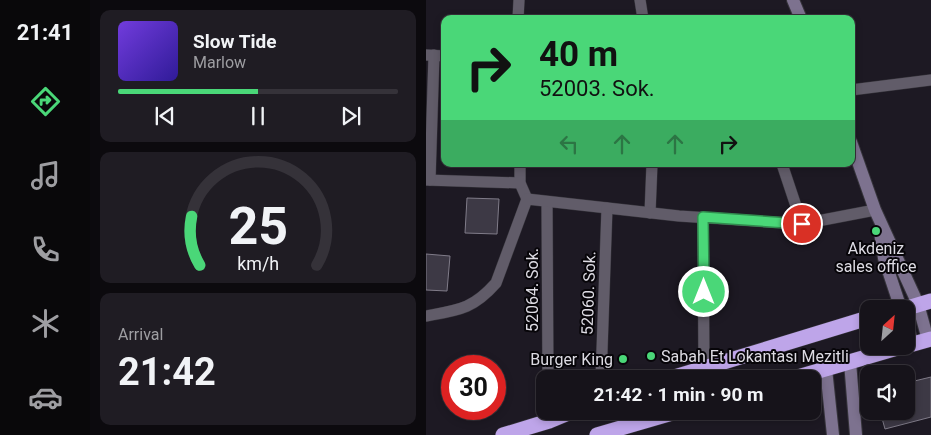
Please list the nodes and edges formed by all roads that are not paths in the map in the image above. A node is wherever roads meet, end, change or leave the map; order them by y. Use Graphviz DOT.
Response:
graph roads {
  1 [pos="519,0"];
  2 [pos="640,0"];
  3 [pos="793,0"];
  4 [pos="518,15"];
  5 [pos="642,15"];
  6 [pos="799,15"];
  7 [pos="435,56"];
  8 [pos="931,80"];
  9 [pos="855,90"];
  10 [pos="855,153"];
  11 [pos="520,167"];
  12 [pos="652,167"];
  13 [pos="783,167"];
  14 [pos="428,180"];
  15 [pos="520,183"];
  16 [pos="527,199"];
  17 [pos="547,202"];
  18 [pos="607,208"];
  19 [pos="875,210"];
  20 [pos="650,213"];
  21 [pos="703,217"];
  22 [pos="802,224"];
  23 [pos="909,300"];
  24 [pos="911,300"];
  25 [pos="426,316"];
  26 [pos="860,320"];
  27 [pos="916,343"];
  28 [pos="850,362"];
  29 [pos="704,367"];
  30 [pos="826,369"];
  31 [pos="548,370"];
  32 [pos="601,370"];
  33 [pos="695,370"];
  34 [pos="821,370"];
  35 [pos="539,420"];
  36 [pos="648,420"];
  37 [pos="503,435"];
  38 [pos="597,435"];
  39 [pos="833,435"];
  40 [pos="856,435"];
  1 -- 4 [label="street"];
  2 -- 5 [label="street"];
  3 -- 6 [label="main road"];
  7 -- 14 [label="street"];
  8 -- 9 [label="street"];
  10 -- 19 [label="main road"];
  11 -- 15 [label="street"];
  12 -- 20 [label="street"];
  13 -- 22 [label="street"];
  14 -- 15 [label="street"];
  15 -- 16 [label="street"];
  16 -- 17 [label="street"];
  16 -- 25 [label="street"];
  17 -- 18 [label="street"];
  17 -- 31 [label="street, 52064. Sok."];
  18 -- 20 [label="street"];
  18 -- 32 [label="street, 52060. Sok."];
  19 -- 22 [label="street"];
  19 -- 23 [label="main road"];
  19 -- 24 [label="main road"];
  20 -- 21 [label="street"];
  21 -- 22 [label="street"];
  21 -- 29 [label="street"];
  26 -- 29 [label="highway"];
  27 -- 28 [label="highway"];
  28 -- 30 [label="highway"];
  28 -- 40 [label="main road"];
  29 -- 33 [label="highway"];
  30 -- 34 [label="highway"];
  30 -- 39 [label="main road"];
  35 -- 37 [label="highway"];
  36 -- 38 [label="highway"];
}
